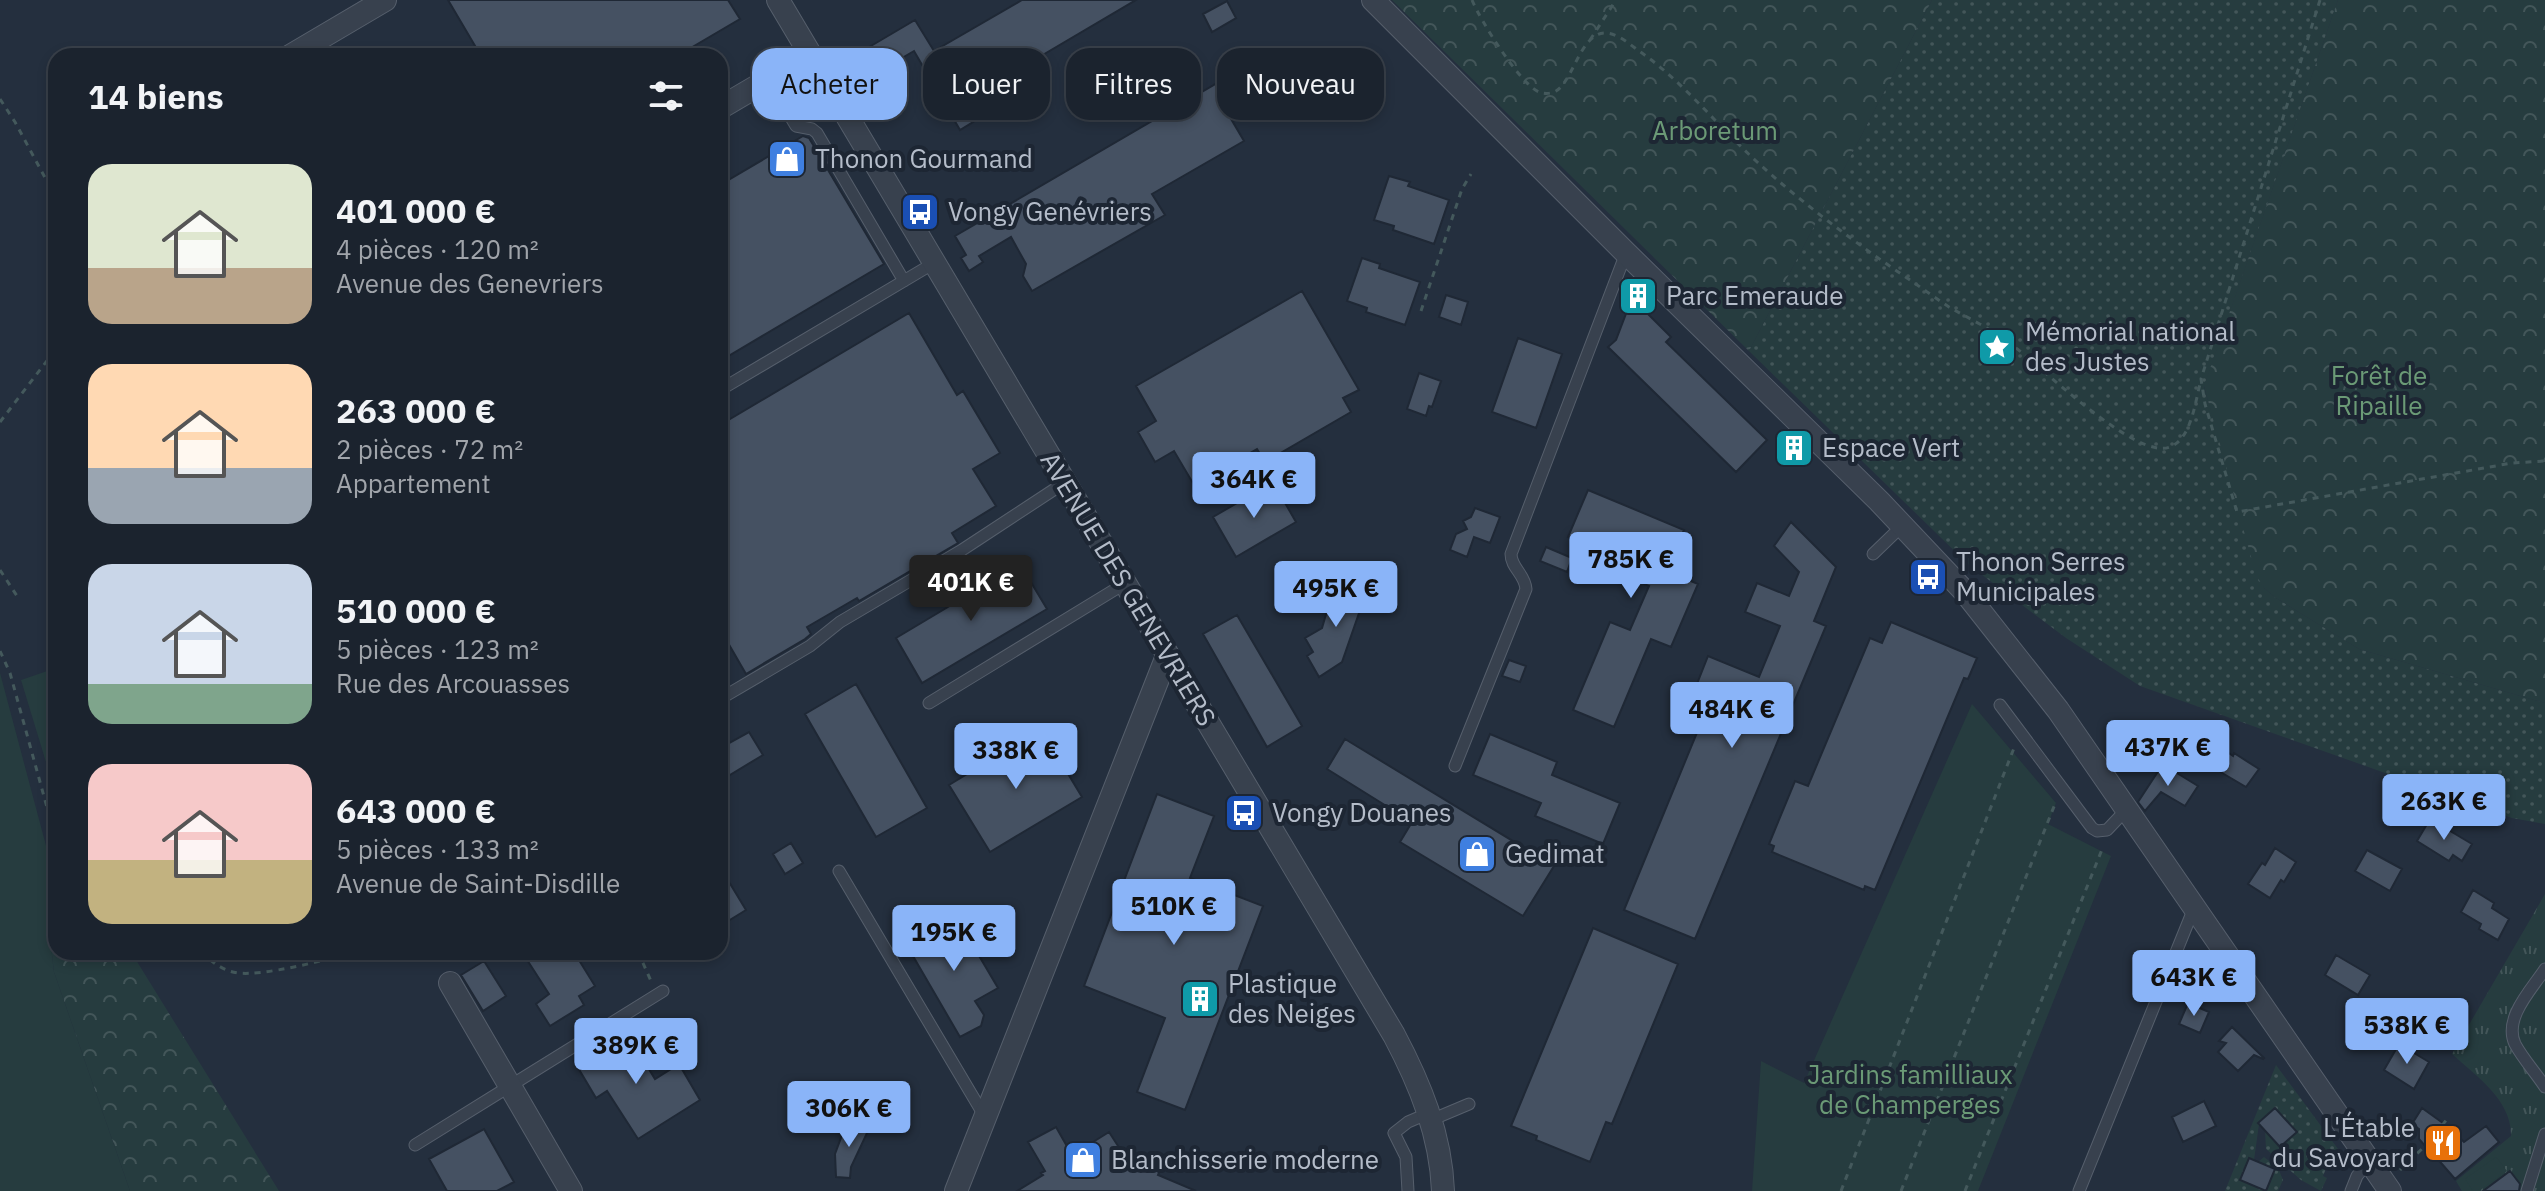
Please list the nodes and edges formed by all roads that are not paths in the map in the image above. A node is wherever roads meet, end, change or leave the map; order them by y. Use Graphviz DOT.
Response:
graph roads {
  1 [pos="385,0"];
  2 [pos="1373,0"];
  3 [pos="781,1"];
  4 [pos="304,48"];
  5 [pos="806,48"];
  6 [pos="752,89"];
  7 [pos="728,103"];
  8 [pos="792,120"];
  9 [pos="849,120"];
  10 [pos="1626,253"];
  11 [pos="934,263"];
  12 [pos="904,281"];
  13 [pos="728,385"];
  14 [pos="1064,483"];
  15 [pos="1903,525"];
  16 [pos="1873,554"];
  17 [pos="1124,584"];
  18 [pos="1167,656"];
  19 [pos="728,694"];
  20 [pos="929,703"];
  21 [pos="2000,705"];
  22 [pos="1455,766"];
  23 [pos="2127,809"];
  24 [pos="839,871"];
  25 [pos="2194,908"];
  26 [pos="2545,969"];
  27 [pos="450,983"];
  28 [pos="660,993"];
  29 [pos="510,1086"];
  30 [pos="2545,1087"];
  31 [pos="1469,1104"];
  32 [pos="985,1117"];
  33 [pos="1430,1117"];
  34 [pos="2545,1134"];
  35 [pos="415,1145"];
  36 [pos="2369,1161"];
  37 [pos="2387,1188"];
  38 [pos="571,1191"];
  39 [pos="956,1191"];
  40 [pos="1408,1191"];
  41 [pos="1443,1191"];
  42 [pos="2079,1191"];
  43 [pos="2351,1191"];
  44 [pos="2527,1191"];
  1 -- 4 [label="street"];
  2 -- 10 [label="street"];
  3 -- 5 [label="street, AVENUE DES GENEVRIERS"];
  6 -- 7 [label="street"];
  8 -- 12 [label="lane"];
  9 -- 11 [label="street, AVENUE DES GENEVRIERS"];
  10 -- 15 [label="street"];
  10 -- 22 [label="lane"];
  11 -- 12 [label="lane"];
  11 -- 14 [label="street, AVENUE DES GENEVRIERS"];
  12 -- 13 [label="lane"];
  14 -- 17 [label="street, AVENUE DES GENEVRIERS"];
  14 -- 19 [label="lane"];
  15 -- 16 [label="lane"];
  15 -- 23 [label="street"];
  17 -- 18 [label="street, AVENUE DES GENEVRIERS"];
  17 -- 20 [label="lane"];
  18 -- 32 [label="street"];
  18 -- 33 [label="street, AVENUE DES GENEVRIERS"];
  21 -- 23 [label="lane"];
  23 -- 25 [label="street"];
  24 -- 32 [label="lane"];
  25 -- 36 [label="street"];
  25 -- 42 [label="lane"];
  26 -- 30 [label="lane"];
  27 -- 29 [label="street"];
  28 -- 29 [label="lane"];
  29 -- 35 [label="lane"];
  29 -- 38 [label="street"];
  31 -- 33 [label="lane"];
  32 -- 39 [label="street"];
  33 -- 40 [label="lane"];
  33 -- 41 [label="street, AVENUE DES GENEVRIERS"];
  34 -- 44 [label="lane"];
  36 -- 37 [label="street"];
  36 -- 43 [label="lane"];
}
